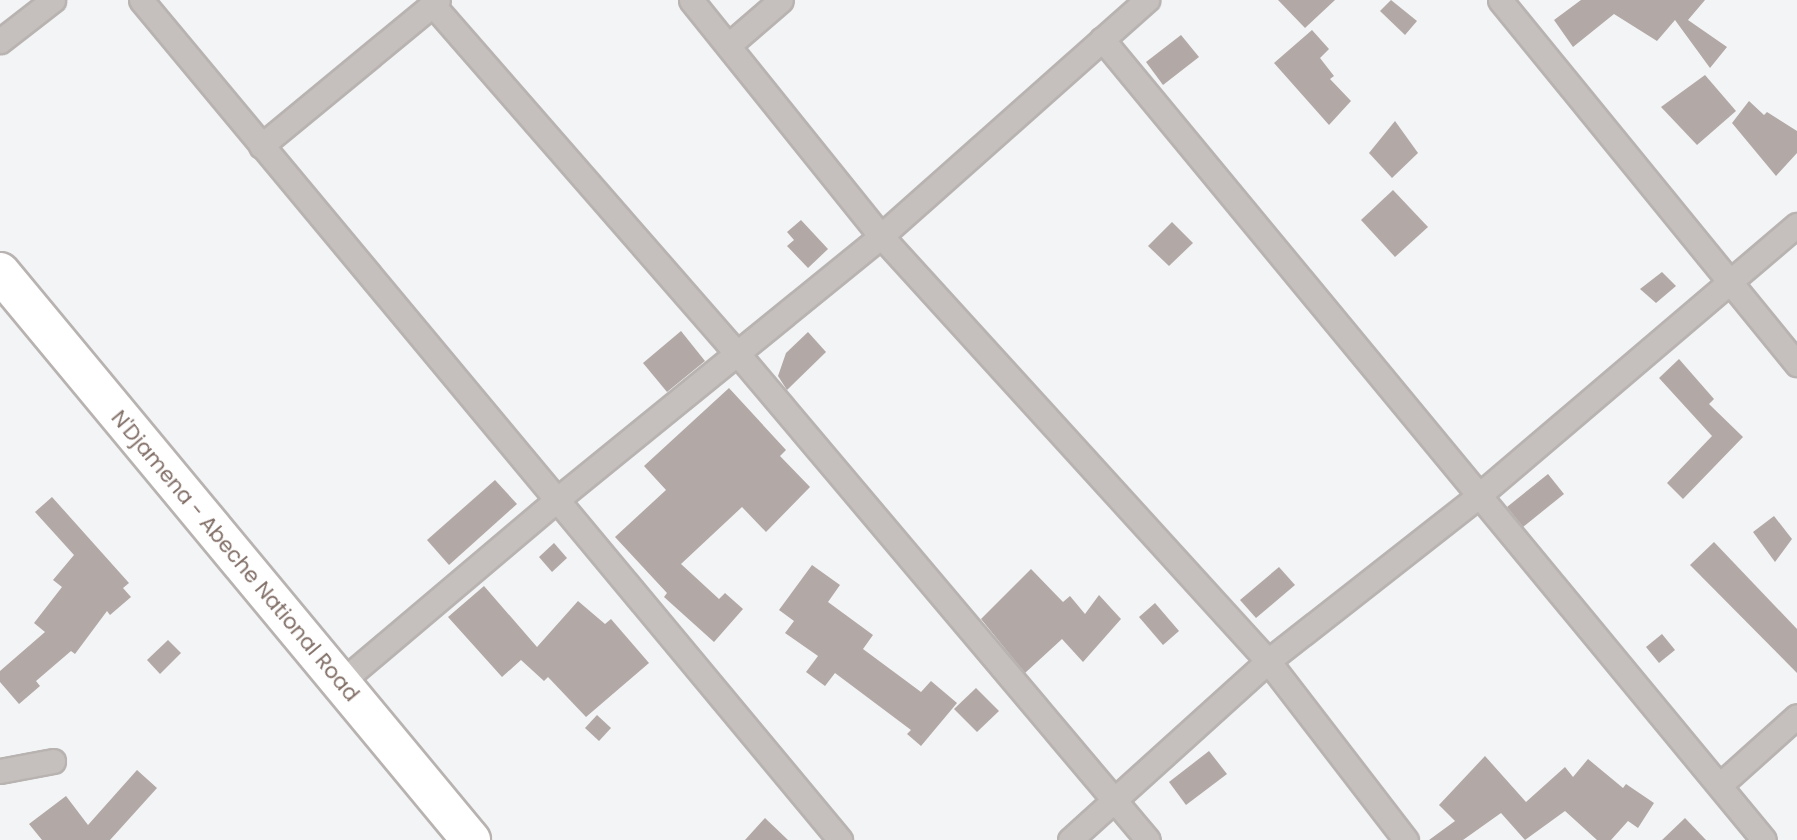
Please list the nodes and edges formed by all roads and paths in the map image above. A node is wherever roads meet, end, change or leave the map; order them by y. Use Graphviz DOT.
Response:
graph roads {
  1 [pos="53,0"];
  2 [pos="141,0"];
  3 [pos="691,0"];
  4 [pos="781,0"];
  5 [pos="1147,0"];
  6 [pos="436,2"];
  7 [pos="1506,2"];
  8 [pos="1102,39"];
  9 [pos="0,41"];
  10 [pos="730,44"];
  11 [pos="261,146"];
  12 [pos="1797,225"];
  13 [pos="881,236"];
  14 [pos="0,272"];
  15 [pos="1729,281"];
  16 [pos="737,354"];
  17 [pos="1797,364"];
  18 [pos="1477,496"];
  19 [pos="554,502"];
  20 [pos="1268,661"];
  21 [pos="340,683"];
  22 [pos="1797,716"];
  23 [pos="53,761"];
  24 [pos="0,771"];
  25 [pos="1720,785"];
  26 [pos="1115,804"];
  27 [pos="1754,837"];
  28 [pos="471,840"];
  29 [pos="841,840"];
  30 [pos="1070,840"];
  31 [pos="1148,840"];
  32 [pos="1406,840"];
  1 -- 9 [label="street"];
  2 -- 11 [label="street"];
  3 -- 10 [label="street"];
  4 -- 10 [label="street"];
  5 -- 8 [label="street"];
  6 -- 11 [label="street"];
  6 -- 16 [label="street"];
  7 -- 15 [label="street"];
  8 -- 13 [label="street"];
  8 -- 18 [label="street"];
  10 -- 13 [label="street"];
  11 -- 19 [label="street"];
  12 -- 15 [label="street"];
  13 -- 16 [label="street"];
  13 -- 20 [label="street"];
  14 -- 21 [label="highway, N'Djamena - Abeche National Road"];
  15 -- 17 [label="street"];
  15 -- 18 [label="street"];
  16 -- 19 [label="street"];
  16 -- 26 [label="street"];
  18 -- 20 [label="street"];
  18 -- 25 [label="street"];
  19 -- 21 [label="street"];
  19 -- 29 [label="street"];
  20 -- 26 [label="street"];
  20 -- 32 [label="street"];
  21 -- 28 [label="highway, N'Djamena - Abeche National Road"];
  22 -- 25 [label="street"];
  23 -- 24 [label="street"];
  25 -- 27 [label="street"];
  26 -- 30 [label="street"];
  26 -- 31 [label="street"];
}
